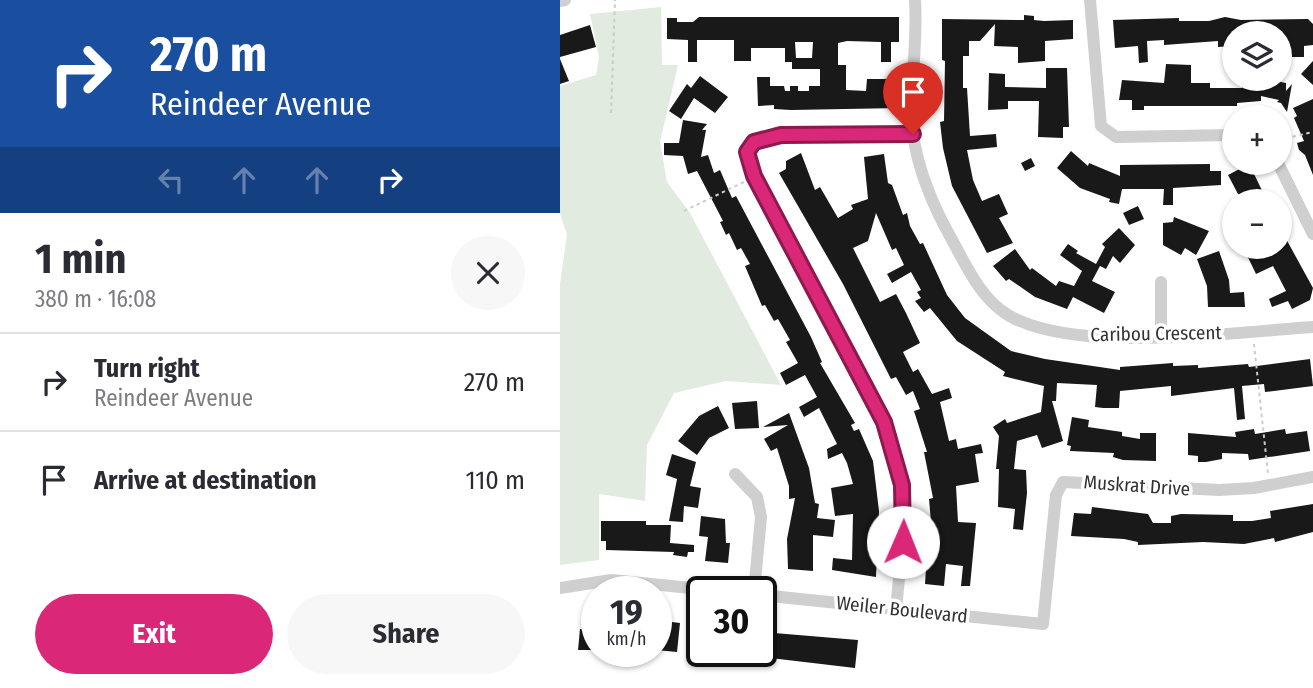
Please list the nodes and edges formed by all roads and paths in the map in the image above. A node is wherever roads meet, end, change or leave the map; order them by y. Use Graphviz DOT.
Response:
graph roads {
  1 [pos="565,0"];
  2 [pos="615,0"];
  3 [pos="915,0"];
  4 [pos="1090,0"];
  5 [pos="560,1"];
  6 [pos="611,113"];
  7 [pos="1313,132"];
  8 [pos="913,134"];
  9 [pos="1222,135"];
  10 [pos="1292,137"];
  11 [pos="1284,175"];
  12 [pos="755,177"];
  13 [pos="684,211"];
  14 [pos="1313,234"];
  15 [pos="1161,282"];
  16 [pos="1313,327"];
  17 [pos="1252,331"];
  18 [pos="1161,337"];
  19 [pos="734,474"];
  20 [pos="1313,477"];
  21 [pos="1269,485"];
  22 [pos="755,576"];
  23 [pos="560,588"];
  24 [pos="686,588"];
  25 [pos="777,597"];
  26 [pos="896,609"];
  27 [pos="1043,624"];
  1 -- 5 [label="street"];
  2 -- 6 [label="path"];
  3 -- 8 [label="street, Caribou Crescent"];
  4 -- 9 [label="street"];
  7 -- 10 [label="path"];
  8 -- 12 [label="street"];
  8 -- 18 [label="street, Caribou Crescent"];
  11 -- 14 [label="street"];
  12 -- 13 [label="path"];
  12 -- 26 [label="street"];
  15 -- 18 [label="street"];
  16 -- 17 [label="street, Caribou Crescent"];
  17 -- 18 [label="street, Caribou Crescent"];
  17 -- 21 [label="path"];
  19 -- 22 [label="street"];
  20 -- 21 [label="street, Muskrat Drive"];
  21 -- 27 [label="street, Muskrat Drive"];
  23 -- 24 [label="street"];
  25 -- 26 [label="street, Weiler Boulevard"];
  26 -- 27 [label="street, Weiler Boulevard"];
}
